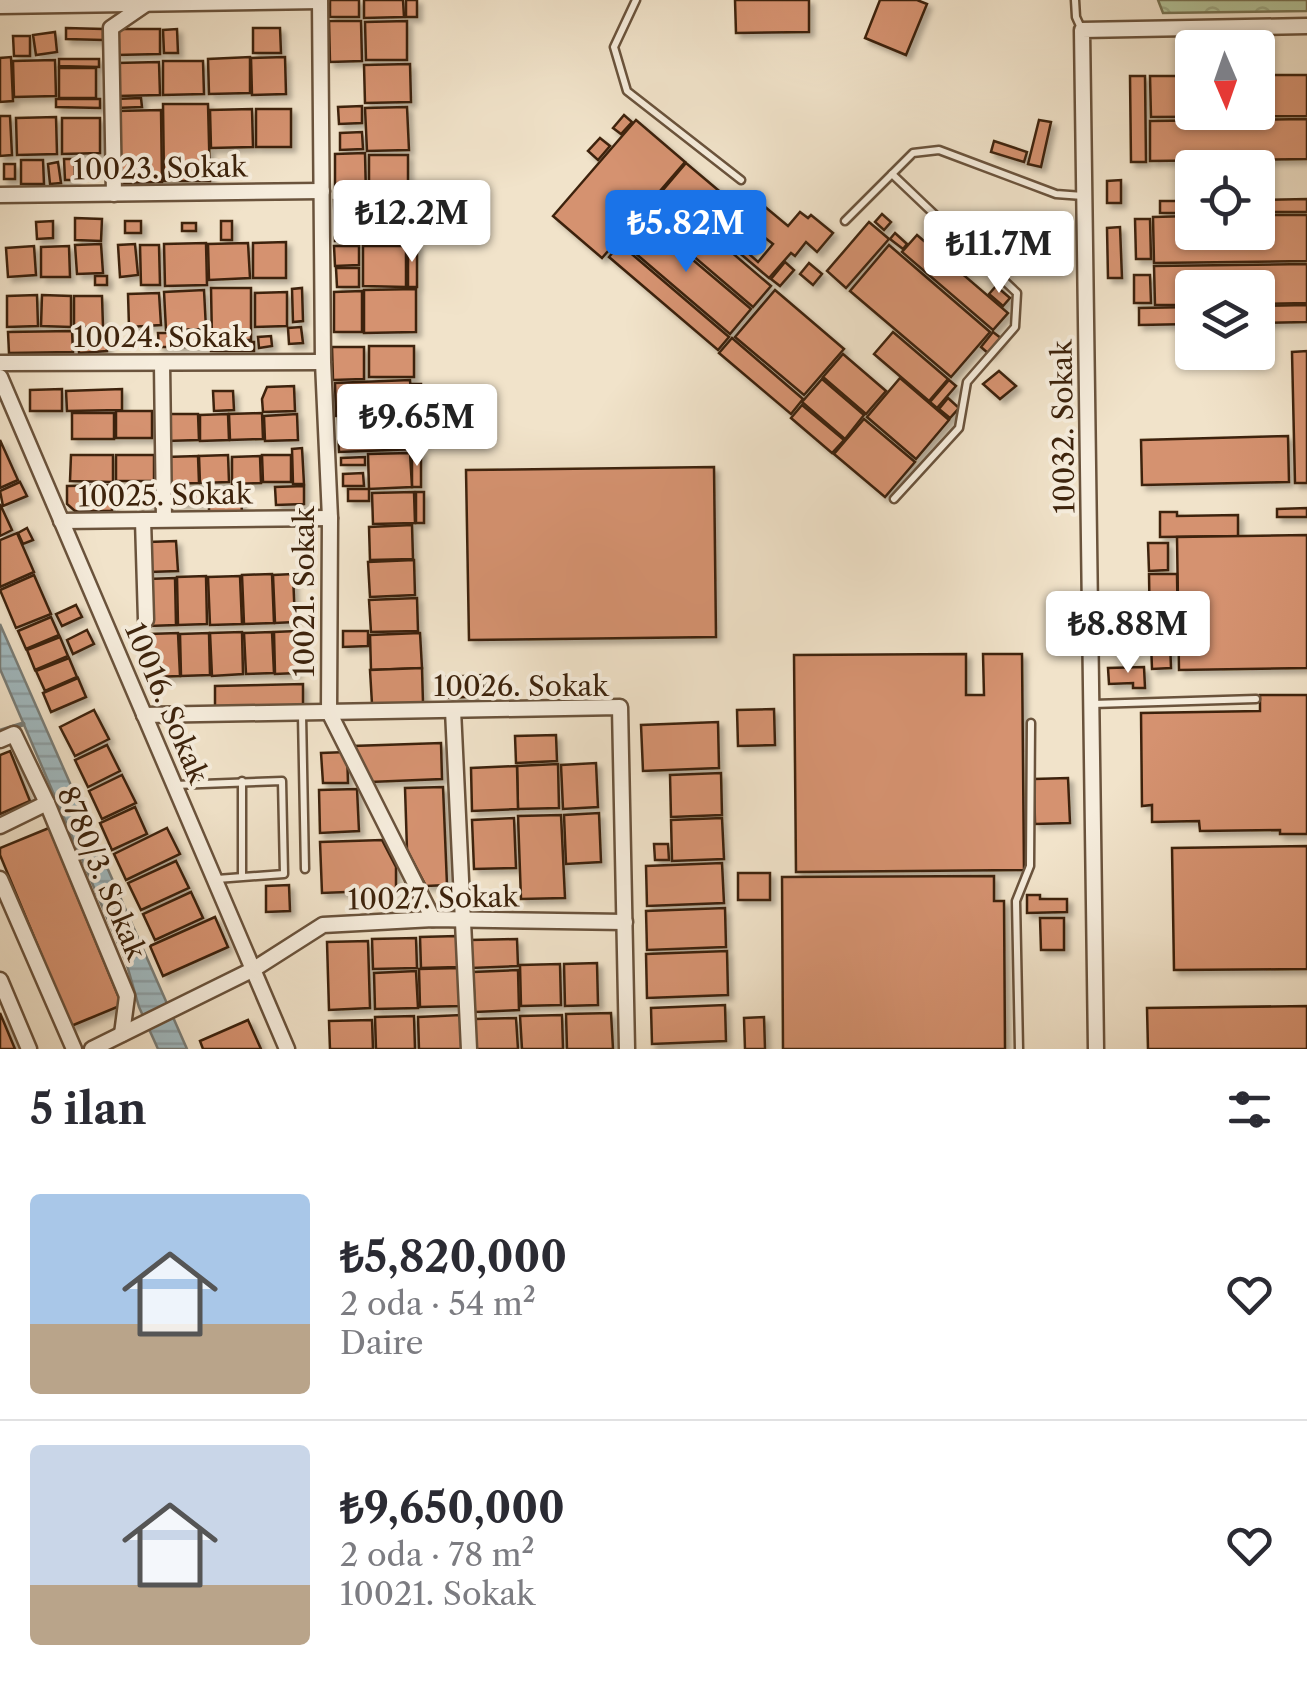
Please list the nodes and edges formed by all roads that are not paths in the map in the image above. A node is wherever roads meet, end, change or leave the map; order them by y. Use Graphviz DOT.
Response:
graph roads {
  1 [pos="320,0"];
  2 [pos="636,0"];
  3 [pos="1075,0"];
  4 [pos="146,4"];
  5 [pos="0,6"];
  6 [pos="1307,26"];
  7 [pos="1082,30"];
  8 [pos="892,174"];
  9 [pos="741,180"];
  10 [pos="322,191"];
  11 [pos="114,194"];
  12 [pos="0,195"];
  13 [pos="1084,196"];
  14 [pos="845,221"];
  15 [pos="162,362"];
  16 [pos="323,362"];
  17 [pos="0,363"];
  18 [pos="0,377"];
  19 [pos="894,499"];
  20 [pos="330,518"];
  21 [pos="142,520"];
  22 [pos="164,520"];
  23 [pos="61,521"];
  24 [pos="146,620"];
  25 [pos="1256,699"];
  26 [pos="1093,704"];
  27 [pos="454,710"];
  28 [pos="302,712"];
  29 [pos="329,712"];
  30 [pos="144,715"];
  31 [pos="1031,723"];
  32 [pos="7,737"];
  33 [pos="242,781"];
  34 [pos="175,785"];
  35 [pos="48,803"];
  36 [pos="0,826"];
  37 [pos="305,869"];
  38 [pos="242,876"];
  39 [pos="0,879"];
  40 [pos="216,879"];
  41 [pos="433,919"];
  42 [pos="465,920"];
  43 [pos="624,922"];
  44 [pos="254,969"];
  45 [pos="0,980"];
  46 [pos="130,1031"];
  47 [pos="29,1049"];
  48 [pos="74,1049"];
  49 [pos="92,1049"];
  50 [pos="288,1049"];
  51 [pos="468,1049"];
  52 [pos="628,1049"];
  53 [pos="1019,1049"];
  54 [pos="1096,1049"];
  1 -- 4 [label="street"];
  1 -- 10 [label="street, 10021. Sokak"];
  2 -- 9 [label="lane"];
  3 -- 7 [label="lane"];
  4 -- 5 [label="street"];
  4 -- 11 [label="street"];
  6 -- 7 [label="street"];
  7 -- 13 [label="street, 10032. Sokak"];
  8 -- 13 [label="lane"];
  8 -- 14 [label="lane"];
  8 -- 19 [label="lane"];
  10 -- 11 [label="street, 10023. Sokak"];
  10 -- 16 [label="street, 10021. Sokak"];
  11 -- 12 [label="street, 10023. Sokak"];
  13 -- 26 [label="street, 10032. Sokak"];
  15 -- 16 [label="street, 10024. Sokak"];
  15 -- 17 [label="street, 10024. Sokak"];
  15 -- 22 [label="street"];
  16 -- 20 [label="street, 10021. Sokak"];
  18 -- 23 [label="street, 10016. Sokak"];
  20 -- 22 [label="street, 10025. Sokak"];
  20 -- 29 [label="street, 10021. Sokak"];
  21 -- 22 [label="street, 10025. Sokak"];
  21 -- 23 [label="street, 10025. Sokak"];
  21 -- 24 [label="street"];
  23 -- 30 [label="street, 10016. Sokak"];
  25 -- 26 [label="lane"];
  26 -- 54 [label="street, 10032. Sokak"];
  27 -- 29 [label="street, 10026. Sokak"];
  27 -- 42 [label="street"];
  27 -- 43 [label="street, 10026. Sokak"];
  28 -- 29 [label="street, 10026. Sokak"];
  28 -- 30 [label="street, 10026. Sokak"];
  28 -- 37 [label="lane"];
  29 -- 41 [label="street, 10021. Sokak"];
  30 -- 34 [label="street, 10016. Sokak"];
  31 -- 53 [label="lane"];
  32 -- 35 [label="street, 8780/3. Sokak"];
  33 -- 34 [label="lane"];
  33 -- 38 [label="lane"];
  33 -- 38 [label="lane"];
  34 -- 40 [label="street, 10016. Sokak"];
  35 -- 36 [label="street"];
  35 -- 46 [label="street, 8780/3. Sokak"];
  38 -- 40 [label="lane"];
  39 -- 48 [label="street"];
  40 -- 44 [label="street, 10016. Sokak"];
  41 -- 42 [label="street, 10027. Sokak"];
  41 -- 44 [label="street, 10027. Sokak"];
  42 -- 43 [label="street, 10027. Sokak"];
  42 -- 51 [label="street"];
  43 -- 52 [label="street, 10026. Sokak"];
  44 -- 46 [label="street, 10027. Sokak"];
  44 -- 50 [label="street, 10016. Sokak"];
  45 -- 47 [label="street"];
  46 -- 49 [label="street, 10027. Sokak"];
}
